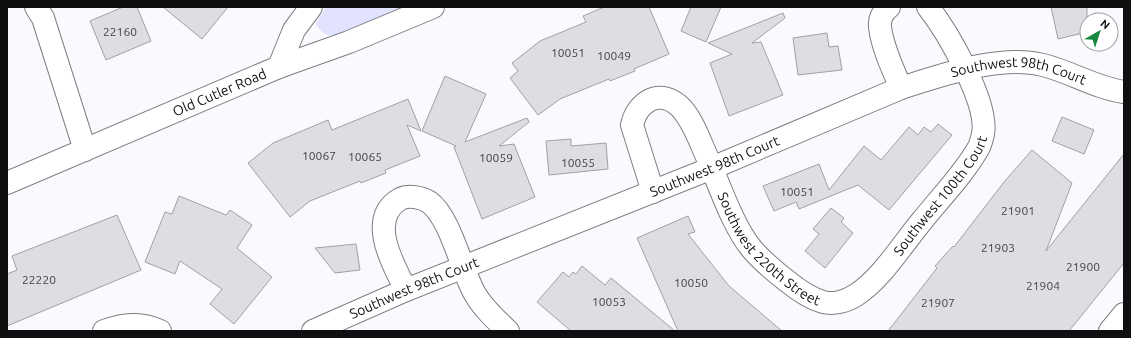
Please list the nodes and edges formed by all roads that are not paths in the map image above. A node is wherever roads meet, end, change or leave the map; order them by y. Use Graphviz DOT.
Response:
graph roads {
  1 [pos="36,7"];
  2 [pos="311,7"];
  3 [pos="433,7"];
  4 [pos="888,7"];
  5 [pos="928,7"];
  6 [pos="279,67"];
  7 [pos="966,70"];
  8 [pos="901,88"];
  9 [pos="1124,92"];
  10 [pos="86,150"];
  11 [pos="712,168"];
  12 [pos="7,183"];
  13 [pos="653,192"];
  14 [pos="463,267"];
  15 [pos="406,290"];
  16 [pos="846,300"];
  17 [pos="1124,314"];
  18 [pos="104,331"];
  19 [pos="160,331"];
  20 [pos="313,331"];
  21 [pos="508,331"];
  22 [pos="1110,331"];
  1 -- 10 [label="street"];
  2 -- 6 [label="street"];
  3 -- 6 [label="street, Old Cutler Road"];
  4 -- 8 [label="street"];
  5 -- 7 [label="street, Southwest 100th Court"];
  6 -- 10 [label="street, Old Cutler Road"];
  7 -- 8 [label="street, Southwest 98th Court"];
  7 -- 9 [label="street, Southwest 98th Court"];
  7 -- 16 [label="street, Southwest 100th Court"];
  8 -- 11 [label="street, Southwest 98th Court"];
  10 -- 12 [label="street, Old Cutler Road"];
  11 -- 13 [label="street, Southwest 98th Court"];
  11 -- 13 [label="street, Southwest 220th Street"];
  11 -- 16 [label="street, Southwest 220th Street"];
  13 -- 14 [label="street, Southwest 98th Court"];
  14 -- 15 [label="street, Southwest 98th Court"];
  14 -- 15 [label="street"];
  14 -- 21 [label="street"];
  15 -- 20 [label="street, Southwest 98th Court"];
  17 -- 22 [label="street"];
  18 -- 19 [label="street"];
}
